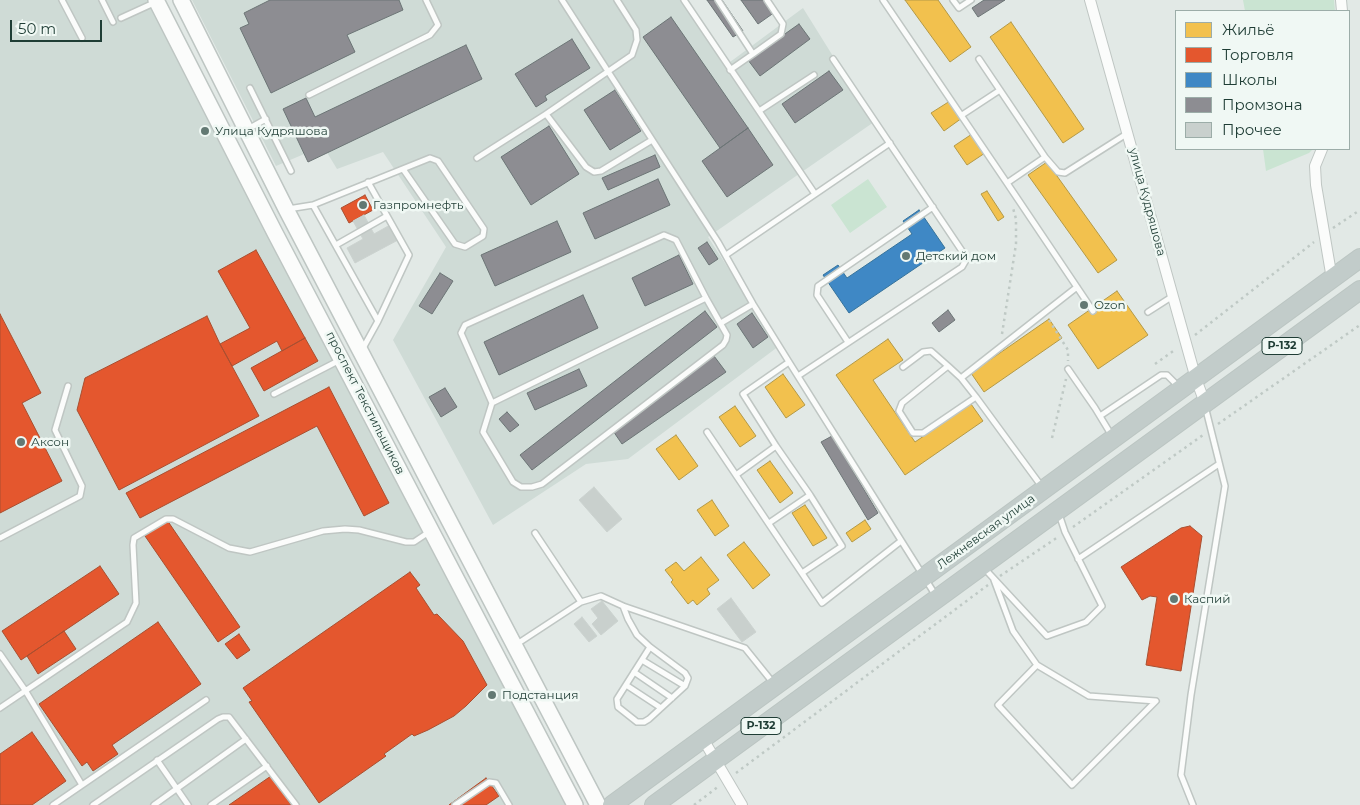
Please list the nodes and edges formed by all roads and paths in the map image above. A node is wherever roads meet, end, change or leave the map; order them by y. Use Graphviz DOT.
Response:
graph roads {
  1 [pos="62,0"];
  2 [pos="102,0"];
  3 [pos="181,0"];
  4 [pos="426,0"];
  5 [pos="562,0"];
  6 [pos="617,0"];
  7 [pos="684,0"];
  8 [pos="718,0"];
  9 [pos="767,0"];
  10 [pos="882,0"];
  11 [pos="953,0"];
  12 [pos="971,0"];
  13 [pos="1090,0"];
  14 [pos="156,1"];
  15 [pos="121,18"];
  16 [pos="113,22"];
  17 [pos="82,38"];
  18 [pos="753,54"];
  19 [pos="834,59"];
  20 [pos="979,59"];
  21 [pos="730,70"];
  22 [pos="609,72"];
  23 [pos="814,75"];
  24 [pos="250,88"];
  25 [pos="1000,90"];
  26 [pos="310,95"];
  27 [pos="759,111"];
  28 [pos="546,114"];
  29 [pos="962,115"];
  30 [pos="266,120"];
  31 [pos="246,130"];
  32 [pos="1128,132"];
  33 [pos="652,140"];
  34 [pos="890,143"];
  35 [pos="1322,150"];
  36 [pos="1045,157"];
  37 [pos="477,158"];
  38 [pos="403,169"];
  39 [pos="291,171"];
  40 [pos="368,182"];
  41 [pos="1007,183"];
  42 [pos="815,194"];
  43 [pos="313,205"];
  44 [pos="933,207"];
  45 [pos="286,210"];
  46 [pos="1360,210"];
  47 [pos="387,216"];
  48 [pos="1324,234"];
  49 [pos="336,245"];
  50 [pos="726,256"];
  51 [pos="1360,258"];
  52 [pos="1332,279"];
  53 [pos="1077,287"];
  54 [pos="1360,290"];
  55 [pos="1173,296"];
  56 [pos="706,298"];
  57 [pos="753,304"];
  58 [pos="1093,311"];
  59 [pos="1148,312"];
  60 [pos="378,321"];
  61 [pos="721,323"];
  62 [pos="1360,325"];
  63 [pos="848,342"];
  64 [pos="1186,342"];
  65 [pos="1000,348"];
  66 [pos="361,353"];
  67 [pos="342,359"];
  68 [pos="788,362"];
  69 [pos="1155,364"];
  70 [pos="948,366"];
  71 [pos="903,367"];
  72 [pos="1068,369"];
  73 [pos="798,376"];
  74 [pos="961,378"];
  75 [pos="1196,379"];
  76 [pos="68,386"];
  77 [pos="1181,389"];
  78 [pos="274,394"];
  79 [pos="976,397"];
  80 [pos="492,403"];
  81 [pos="1205,403"];
  82 [pos="1100,416"];
  83 [pos="1211,429"];
  84 [pos="707,432"];
  85 [pos="1113,439"];
  86 [pos="776,446"];
  87 [pos="1219,464"];
  88 [pos="736,475"];
  89 [pos="1044,489"];
  90 [pos="810,496"];
  91 [pos="1058,510"];
  92 [pos="769,523"];
  93 [pos="431,531"];
  94 [pos="1065,532"];
  95 [pos="535,533"];
  96 [pos="0,538"];
  97 [pos="901,541"];
  98 [pos="1078,559"];
  99 [pos="982,566"];
  100 [pos="802,573"];
  101 [pos="925,577"];
  102 [pos="994,580"];
  103 [pos="938,598"];
  104 [pos="580,602"];
  105 [pos="623,606"];
  106 [pos="514,645"];
  107 [pos="650,647"];
  108 [pos="0,654"];
  109 [pos="642,660"];
  110 [pos="1037,665"];
  111 [pos="634,672"];
  112 [pos="626,684"];
  113 [pos="776,685"];
  114 [pos="685,686"];
  115 [pos="25,690"];
  116 [pos="672,698"];
  117 [pos="206,700"];
  118 [pos="0,708"];
  119 [pos="661,708"];
  120 [pos="246,739"];
  121 [pos="703,739"];
  122 [pos="716,759"];
  123 [pos="157,760"];
  124 [pos="267,766"];
  125 [pos="727,780"];
  126 [pos="82,785"];
  127 [pos="177,789"];
  128 [pos="53,805"];
  129 [pos="93,805"];
  130 [pos="154,805"];
  131 [pos="188,805"];
  132 [pos="211,805"];
  133 [pos="296,805"];
  134 [pos="454,805"];
  135 [pos="510,805"];
  136 [pos="575,805"];
  137 [pos="598,805"];
  138 [pos="612,805"];
  139 [pos="654,805"];
  140 [pos="694,805"];
  141 [pos="742,805"];
  142 [pos="1193,805"];
  1 -- 17 [label="lane"];
  2 -- 16 [label="lane"];
  3 -- 31 [label="main road, проспект Текстильщиков"];
  4 -- 26 [label="lane"];
  5 -- 22 [label="lane"];
  6 -- 22 [label="lane"];
  7 -- 21 [label="lane"];
  8 -- 18 [label="lane"];
  9 -- 18 [label="lane"];
  10 -- 29 [label="lane"];
  11 -- 12 [label="lane"];
  13 -- 32 [label="street, улица Кудряшова"];
  14 -- 15 [label="lane"];
  14 -- 67 [label="main road, проспект Текстильщиков"];
  18 -- 21 [label="lane"];
  19 -- 34 [label="lane"];
  20 -- 25 [label="lane"];
  21 -- 27 [label="lane"];
  22 -- 28 [label="lane"];
  22 -- 33 [label="lane"];
  23 -- 27 [label="lane"];
  24 -- 30 [label="lane"];
  25 -- 29 [label="lane"];
  25 -- 36 [label="lane"];
  27 -- 42 [label="lane"];
  28 -- 33 [label="lane"];
  28 -- 37 [label="lane"];
  29 -- 41 [label="lane"];
  30 -- 31 [label="lane"];
  30 -- 39 [label="lane"];
  31 -- 45 [label="main road, проспект Текстильщиков"];
  32 -- 36 [label="lane"];
  32 -- 55 [label="street, улица Кудряшова"];
  33 -- 50 [label="lane"];
  34 -- 42 [label="lane"];
  34 -- 44 [label="lane"];
  35 -- 48 [label="street"];
  36 -- 41 [label="lane"];
  38 -- 38 [label="lane"];
  38 -- 40 [label="lane"];
  40 -- 43 [label="lane"];
  40 -- 47 [label="lane"];
  41 -- 53 [label="lane"];
  41 -- 65 [label="path"];
  42 -- 50 [label="lane"];
  43 -- 45 [label="lane"];
  43 -- 49 [label="lane"];
  44 -- 63 [label="lane"];
  44 -- 63 [label="lane"];
  45 -- 66 [label="main road, проспект Текстильщиков"];
  46 -- 48 [label="path"];
  47 -- 49 [label="lane"];
  47 -- 60 [label="lane"];
  48 -- 52 [label="street"];
  48 -- 64 [label="path"];
  49 -- 60 [label="lane"];
  50 -- 57 [label="lane"];
  51 -- 52 [label="highway, Лежневская улица / Р-132"];
  52 -- 75 [label="highway, Лежневская улица / Р-132"];
  53 -- 58 [label="lane"];
  53 -- 65 [label="lane"];
  54 -- 81 [label="highway, Лежневская улица / Р-132"];
  55 -- 59 [label="lane"];
  55 -- 64 [label="street, улица Кудряшова"];
  56 -- 61 [label="lane"];
  56 -- 80 [label="lane"];
  56 -- 80 [label="lane"];
  57 -- 61 [label="lane"];
  57 -- 68 [label="lane"];
  60 -- 66 [label="lane"];
  61 -- 80 [label="lane"];
  62 -- 83 [label="path"];
  63 -- 73 [label="lane"];
  64 -- 69 [label="path"];
  64 -- 75 [label="street, улица Кудряшова"];
  65 -- 74 [label="lane"];
  66 -- 106 [label="main road, проспект Текстильщиков"];
  67 -- 78 [label="lane"];
  67 -- 93 [label="main road, проспект Текстильщиков"];
  68 -- 73 [label="lane"];
  68 -- 86 [label="lane"];
  70 -- 71 [label="lane"];
  70 -- 74 [label="lane"];
  70 -- 79 [label="lane"];
  72 -- 82 [label="lane"];
  73 -- 97 [label="lane"];
  74 -- 79 [label="lane"];
  75 -- 77 [label="highway, Лежневская улица / Р-132"];
  75 -- 81 [label="street, улица Кудряшова"];
  76 -- 96 [label="lane"];
  77 -- 82 [label="lane"];
  77 -- 85 [label="highway, Лежневская улица / Р-132"];
  79 -- 89 [label="lane"];
  81 -- 83 [label="lane"];
  81 -- 91 [label="highway, Лежневская улица / Р-132"];
  82 -- 85 [label="lane"];
  83 -- 87 [label="lane"];
  83 -- 94 [label="path"];
  84 -- 88 [label="lane"];
  85 -- 89 [label="highway, Лежневская улица / Р-132"];
  86 -- 88 [label="lane"];
  86 -- 90 [label="lane"];
  87 -- 98 [label="lane"];
  87 -- 142 [label="lane"];
  88 -- 92 [label="lane"];
  89 -- 101 [label="highway, Лежневская улица / Р-132"];
  90 -- 92 [label="lane"];
  90 -- 100 [label="lane"];
  91 -- 94 [label="lane"];
  91 -- 99 [label="highway, Лежневская улица / Р-132"];
  92 -- 100 [label="lane"];
  93 -- 115 [label="lane"];
  93 -- 136 [label="main road, проспект Текстильщиков"];
  94 -- 98 [label="lane"];
  94 -- 102 [label="path"];
  95 -- 104 [label="lane"];
  97 -- 100 [label="lane"];
  97 -- 101 [label="lane"];
  98 -- 102 [label="lane"];
  99 -- 102 [label="lane"];
  99 -- 103 [label="highway, Лежневская улица / Р-132"];
  101 -- 103 [label="lane"];
  101 -- 113 [label="highway, Лежневская улица / Р-132"];
  102 -- 110 [label="lane"];
  102 -- 125 [label="path"];
  103 -- 122 [label="highway, Лежневская улица / Р-132"];
  104 -- 105 [label="lane"];
  104 -- 106 [label="lane"];
  105 -- 107 [label="lane"];
  105 -- 113 [label="lane"];
  106 -- 137 [label="main road, проспект Текстильщиков"];
  107 -- 109 [label="lane"];
  107 -- 114 [label="lane"];
  108 -- 115 [label="lane"];
  109 -- 111 [label="lane"];
  109 -- 114 [label="lane"];
  110 -- 110 [label="lane"];
  111 -- 112 [label="lane"];
  111 -- 116 [label="lane"];
  112 -- 119 [label="lane"];
  112 -- 119 [label="lane"];
  113 -- 121 [label="highway, Лежневская улица / Р-132"];
  114 -- 116 [label="lane"];
  115 -- 118 [label="lane"];
  115 -- 126 [label="lane"];
  116 -- 119 [label="lane"];
  117 -- 126 [label="lane"];
  120 -- 123 [label="lane"];
  120 -- 124 [label="lane"];
  120 -- 127 [label="lane"];
  121 -- 122 [label="street"];
  121 -- 138 [label="highway, Лежневская улица / Р-132"];
  122 -- 125 [label="street"];
  122 -- 139 [label="highway, Лежневская улица / Р-132"];
  123 -- 127 [label="lane"];
  123 -- 129 [label="lane"];
  124 -- 132 [label="lane"];
  124 -- 133 [label="lane"];
  125 -- 140 [label="path"];
  125 -- 141 [label="street"];
  126 -- 128 [label="lane"];
  127 -- 130 [label="lane"];
  127 -- 131 [label="lane"];
  134 -- 135 [label="lane"];
}
